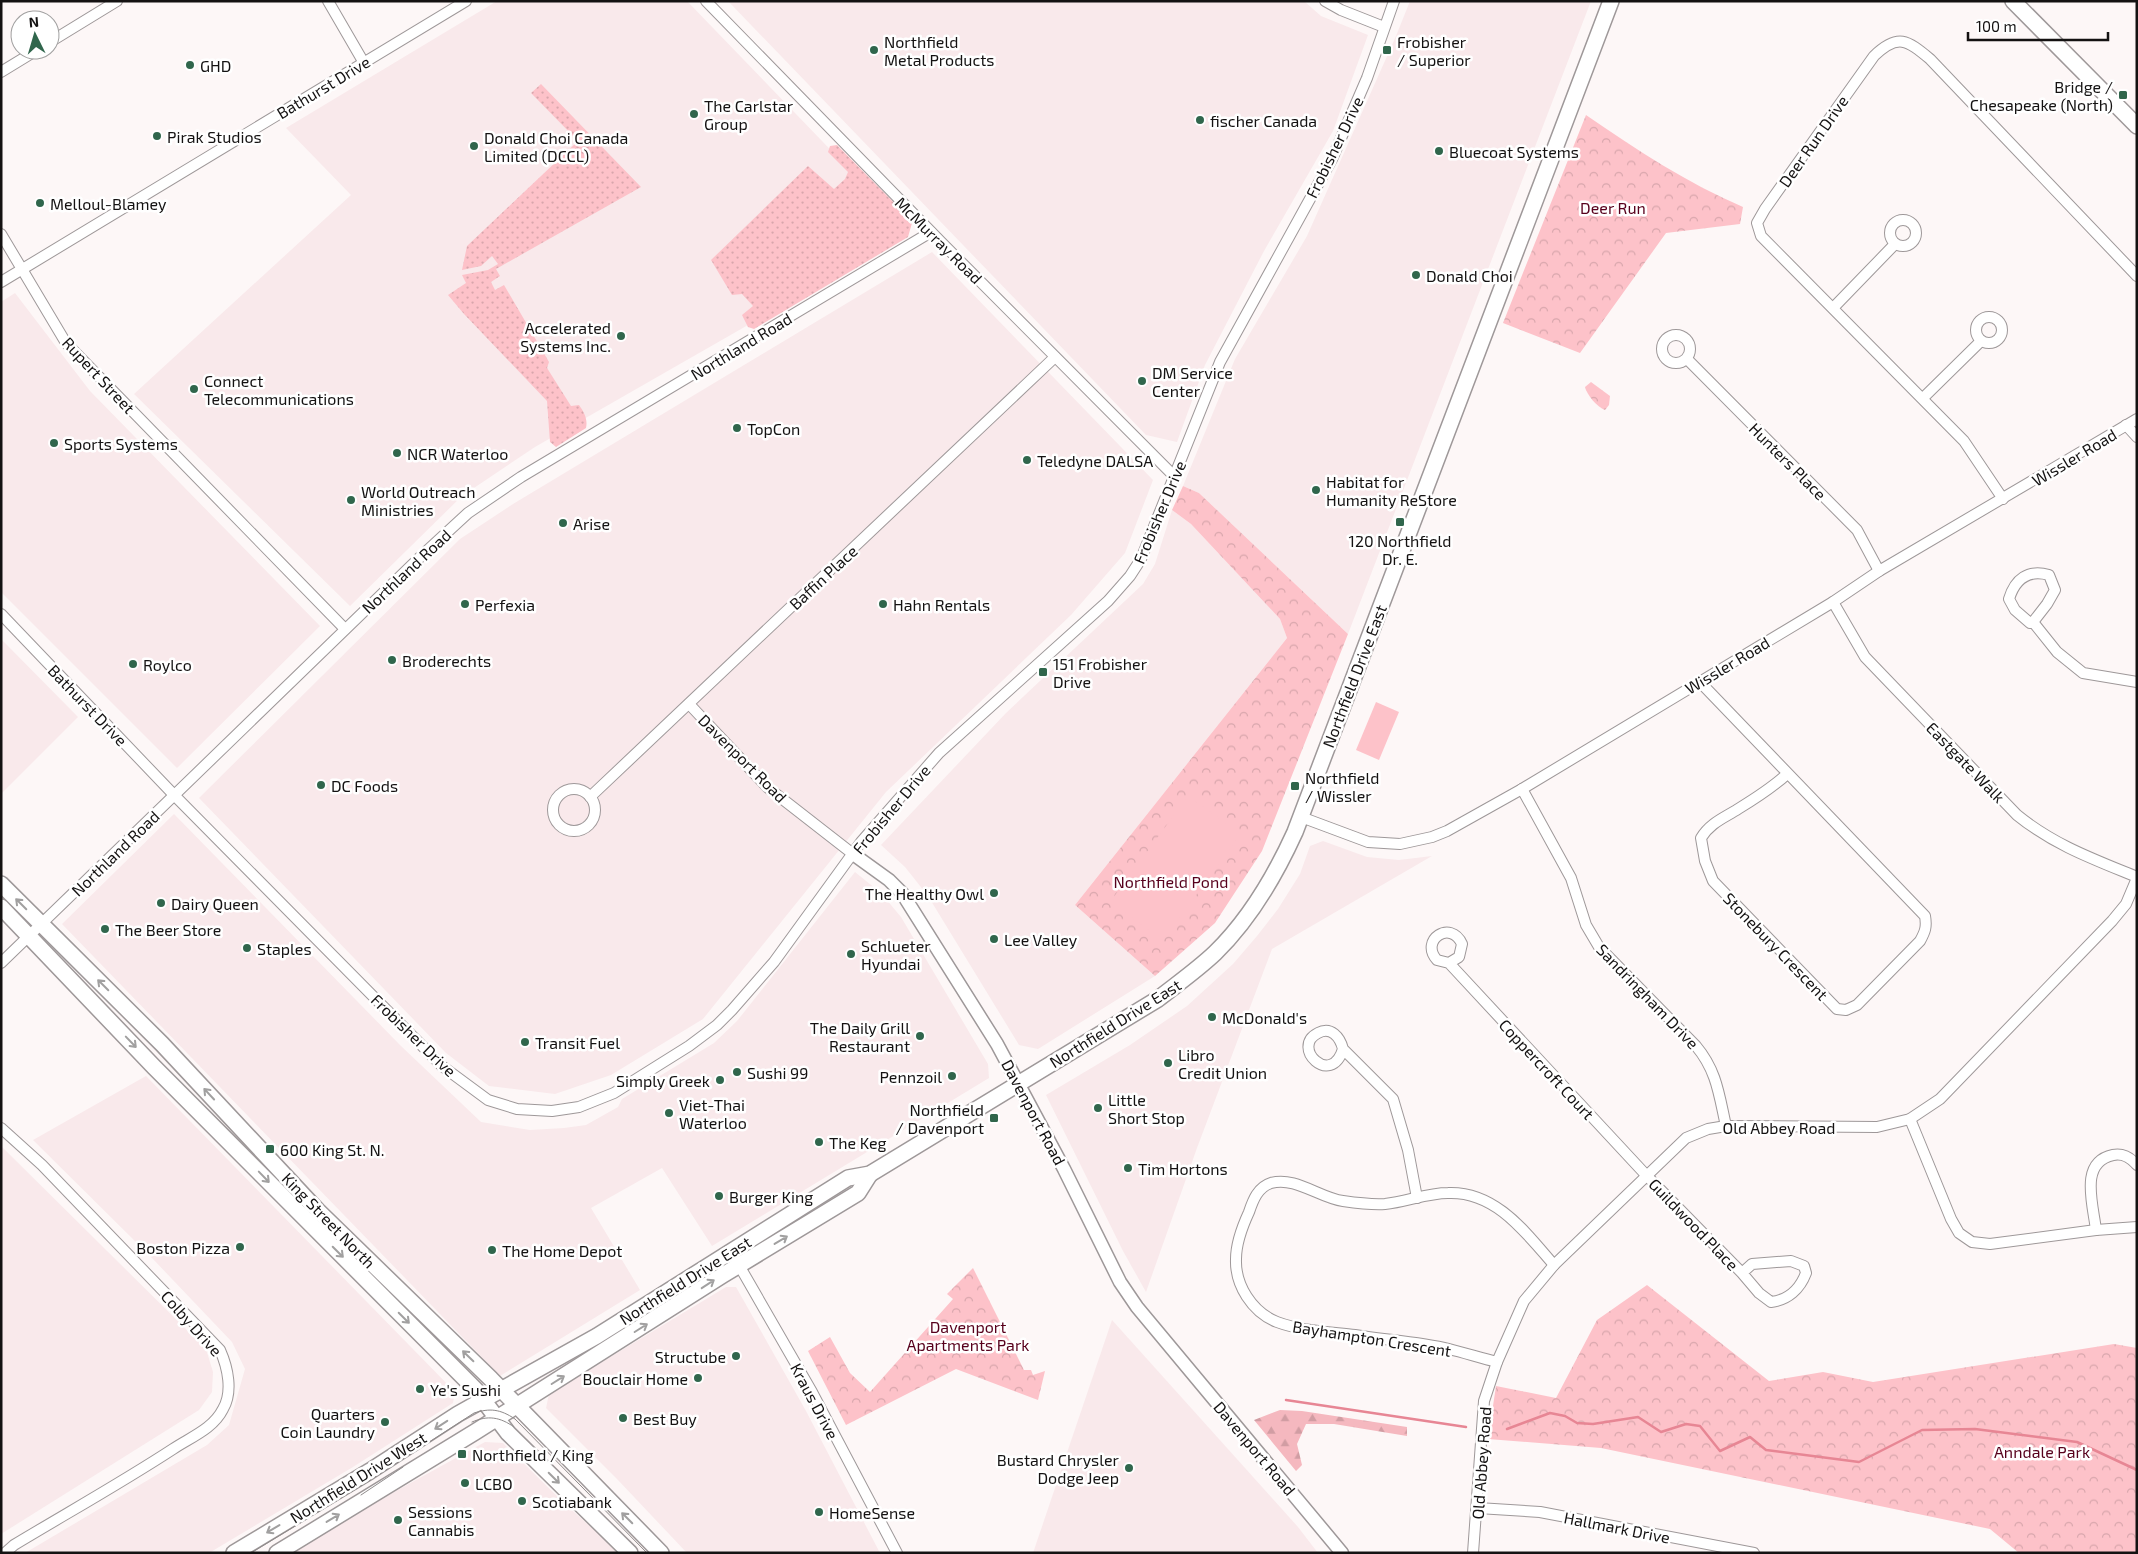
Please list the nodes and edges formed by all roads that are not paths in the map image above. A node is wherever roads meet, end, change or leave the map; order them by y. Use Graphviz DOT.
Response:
graph roads {
  1 [pos="117,1"];
  2 [pos="328,1"];
  3 [pos="466,1"];
  4 [pos="706,1"];
  5 [pos="1325,1"];
  6 [pos="1394,1"];
  7 [pos="1611,1"];
  8 [pos="2014,1"];
  9 [pos="1384,27"];
  10 [pos="60,36"];
  11 [pos="21,60"];
  12 [pos="364,63"];
  13 [pos="1,72"];
  14 [pos="2137,126"];
  15 [pos="932,232"];
  16 [pos="1,234"];
  17 [pos="1895,244"];
  18 [pos="23,270"];
  19 [pos="2137,276"];
  20 [pos="1,282"];
  21 [pos="1833,308"];
  22 [pos="1981,341"];
  23 [pos="1055,357"];
  24 [pos="1687,359"];
  25 [pos="1923,398"];
  26 [pos="2137,419"];
  27 [pos="2126,425"];
  28 [pos="2137,437"];
  29 [pos="1174,476"];
  30 [pos="2003,499"];
  31 [pos="1879,571"];
  32 [pos="1833,602"];
  33 [pos="1,614"];
  34 [pos="2033,622"];
  35 [pos="345,629"];
  36 [pos="1699,681"];
  37 [pos="2137,682"];
  38 [pos="688,704"];
  39 [pos="1787,774"];
  40 [pos="1522,789"];
  41 [pos="175,796"];
  42 [pos="590,797"];
  43 [pos="1300,816"];
  44 [pos="853,854"];
  45 [pos="2137,877"];
  46 [pos="1,884"];
  47 [pos="1,907"];
  48 [pos="41,924"];
  49 [pos="28,936"];
  50 [pos="1,963"];
  51 [pos="1449,963"];
  52 [pos="1342,1049"];
  53 [pos="1018,1083"];
  54 [pos="1910,1120"];
  55 [pos="1726,1126"];
  56 [pos="1,1128"];
  57 [pos="2137,1165"];
  58 [pos="870,1174"];
  59 [pos="1646,1175"];
  60 [pos="1417,1198"];
  61 [pos="2137,1227"];
  62 [pos="2096,1230"];
  63 [pos="730,1251"];
  64 [pos="739,1265"];
  65 [pos="1554,1265"];
  66 [pos="1742,1273"];
  67 [pos="1496,1362"];
  68 [pos="502,1391"];
  69 [pos="483,1400"];
  70 [pos="516,1406"];
  71 [pos="497,1418"];
  72 [pos="1478,1508"];
  73 [pos="1751,1552"];
  74 [pos="5,1553"];
  75 [pos="234,1553"];
  76 [pos="277,1553"];
  77 [pos="630,1553"];
  78 [pos="661,1553"];
  79 [pos="897,1553"];
  80 [pos="1342,1553"];
  81 [pos="1474,1553"];
  1 -- 10 [label="street"];
  2 -- 12 [label="street"];
  3 -- 12 [label="street, Bathurst Drive"];
  4 -- 15 [label="street, McMurray Road"];
  5 -- 9 [label="street"];
  6 -- 9 [label="street, Frobisher Drive"];
  7 -- 43 [label="main road, Northfield Drive East"];
  8 -- 14 [label="main road"];
  9 -- 29 [label="street, Frobisher Drive"];
  11 -- 13 [label="street"];
  12 -- 18 [label="street, Bathurst Drive"];
  15 -- 23 [label="street, McMurray Road"];
  15 -- 35 [label="street, Northland Road"];
  16 -- 18 [label="street, Rupert Street"];
  17 -- 21 [label="street"];
  18 -- 20 [label="street, Bathurst Drive"];
  18 -- 35 [label="street, Rupert Street"];
  19 -- 21 [label="street, Deer Run Drive"];
  21 -- 25 [label="street, Deer Run Drive"];
  22 -- 25 [label="street"];
  23 -- 29 [label="street, McMurray Road"];
  23 -- 38 [label="street, Baffin Place"];
  24 -- 31 [label="street, Hunters Place"];
  25 -- 30 [label="street, Deer Run Drive"];
  26 -- 27 [label="street, Wissler Road"];
  27 -- 28 [label="street"];
  27 -- 30 [label="street, Wissler Road"];
  29 -- 44 [label="street, Frobisher Drive"];
  30 -- 31 [label="street, Wissler Road"];
  31 -- 32 [label="street, Wissler Road"];
  32 -- 36 [label="street, Wissler Road"];
  32 -- 45 [label="street, Eastgate Walk"];
  33 -- 41 [label="street, Bathurst Drive"];
  34 -- 34 [label="street"];
  34 -- 37 [label="street"];
  35 -- 41 [label="street, Northland Road"];
  36 -- 39 [label="street, Stonebury Crescent"];
  36 -- 40 [label="street, Wissler Road"];
  38 -- 42 [label="street, Baffin Place"];
  38 -- 44 [label="street, Davenport Road"];
  39 -- 39 [label="street, Stonebury Crescent"];
  40 -- 43 [label="street, Wissler Road"];
  40 -- 55 [label="street, Sandringham Drive"];
  41 -- 44 [label="street, Frobisher Drive"];
  41 -- 48 [label="street, Northland Road"];
  42 -- 42 [label="street"];
  43 -- 53 [label="main road, Northfield Drive East"];
  44 -- 53 [label="street, Davenport Road"];
  45 -- 54 [label="street, Old Abbey Road"];
  48 -- 46 [label="main road, King Street North, one-way"];
  47 -- 49 [label="main road, King Street North"];
  48 -- 49 [label="street, Northland Road"];
  68 -- 48 [label="main road, King Street North, one-way"];
  49 -- 50 [label="street, Northland Road"];
  49 -- 69 [label="main road, King Street North, one-way"];
  51 -- 59 [label="street, Coppercroft Court"];
  52 -- 60 [label="street"];
  53 -- 58 [label="main road, Northfield Drive East"];
  53 -- 80 [label="street, Davenport Road"];
  54 -- 55 [label="street, Old Abbey Road"];
  54 -- 62 [label="street"];
  55 -- 59 [label="street, Old Abbey Road"];
  56 -- 74 [label="street, Colby Drive"];
  57 -- 62 [label="street"];
  58 -- 63 [label="main road, Northfield Drive East"];
  64 -- 58 [label="main road, Northfield Drive East, one-way"];
  59 -- 65 [label="street, Old Abbey Road"];
  59 -- 66 [label="street, Guildwood Place"];
  60 -- 65 [label="street, Bayhampton Crescent"];
  60 -- 67 [label="street, Bayhampton Crescent"];
  61 -- 62 [label="street"];
  63 -- 64 [label="street, Kraus Drive"];
  63 -- 68 [label="main road, Northfield Drive East"];
  70 -- 64 [label="main road, Northfield Drive East, one-way"];
  64 -- 79 [label="street, Kraus Drive"];
  65 -- 67 [label="street, Old Abbey Road"];
  66 -- 66 [label="street, Guildwood Place"];
  67 -- 72 [label="street, Old Abbey Road"];
  68 -- 69 [label="main road, Northfield Drive East"];
  68 -- 70 [label="main road, King Street North"];
  69 -- 71 [label="main road, King Street North"];
  69 -- 75 [label="main road, Northfield Drive West, one-way"];
  70 -- 71 [label="main road, Northfield Drive East"];
  78 -- 70 [label="main road, King Street North, one-way"];
  76 -- 71 [label="main road, Northfield Drive West, one-way"];
  71 -- 77 [label="main road, King Street North, one-way"];
  72 -- 73 [label="street, Hallmark Drive"];
  72 -- 81 [label="street, Old Abbey Road"];
}
